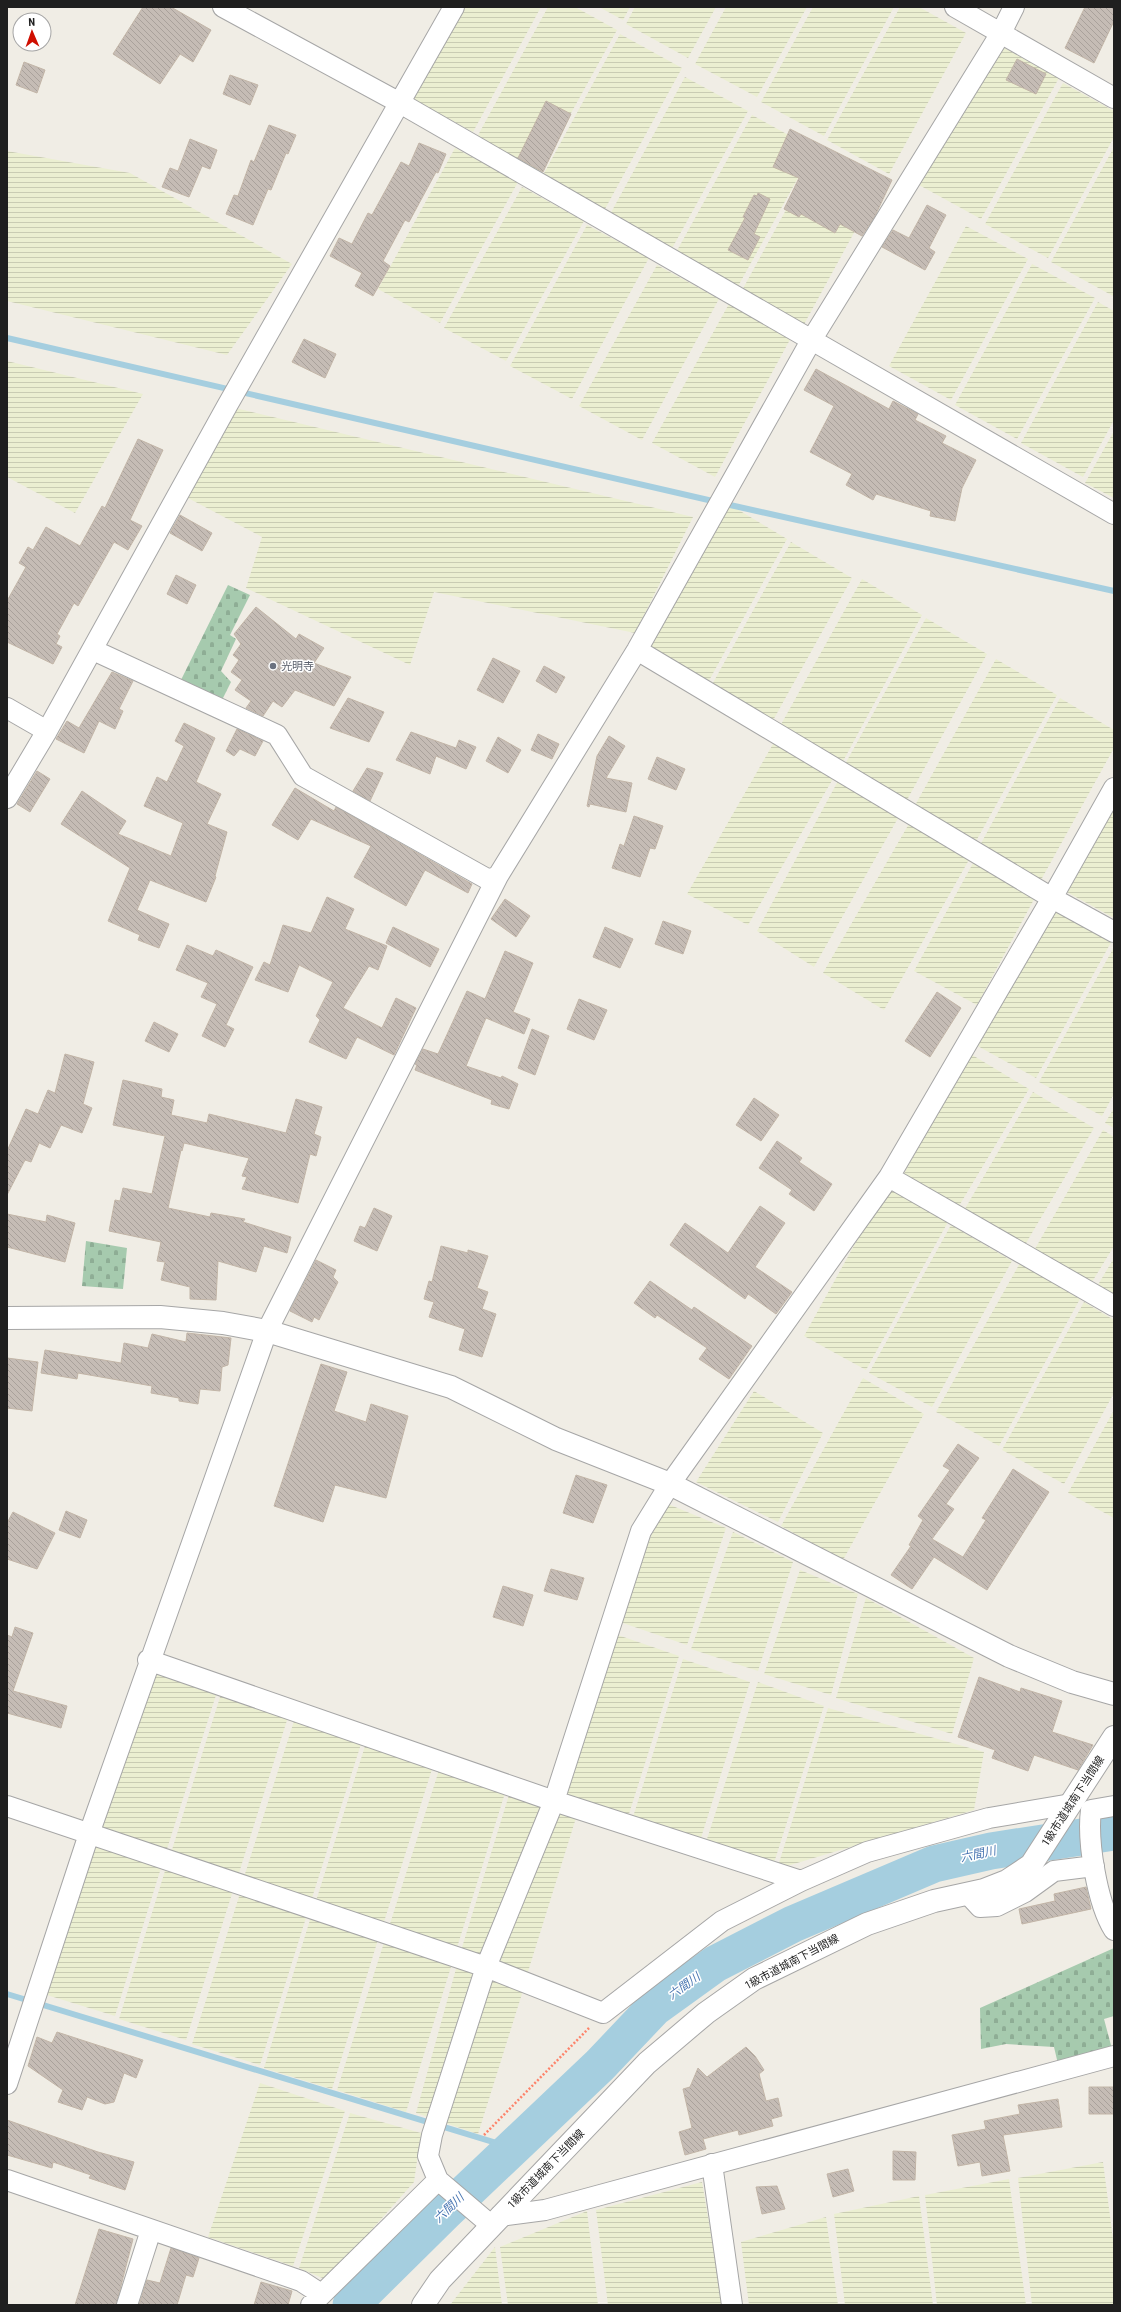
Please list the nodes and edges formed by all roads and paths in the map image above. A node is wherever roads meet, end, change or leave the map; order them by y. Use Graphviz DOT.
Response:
graph roads {
  1 [pos="223,7"];
  2 [pos="454,7"];
  3 [pos="954,7"];
  4 [pos="1014,7"];
  5 [pos="1001,33"];
  6 [pos="1114,98"];
  7 [pos="400,103"];
  8 [pos="812,339"];
  9 [pos="1114,514"];
  10 [pos="93,650"];
  11 [pos="636,650"];
  12 [pos="7,708"];
  13 [pos="47,731"];
  14 [pos="1114,788"];
  15 [pos="7,798"];
  16 [pos="498,876"];
  17 [pos="1052,898"];
  18 [pos="1114,932"];
  19 [pos="889,1177"];
  20 [pos="1114,1306"];
  21 [pos="7,1318"];
  22 [pos="266,1331"];
  23 [pos="670,1484"];
  24 [pos="148,1660"];
  25 [pos="1114,1694"];
  26 [pos="1114,1737"];
  27 [pos="554,1801"];
  28 [pos="7,1806"];
  29 [pos="1114,1806"];
  30 [pos="1068,1809"];
  31 [pos="89,1834"];
  32 [pos="1093,1857"];
  33 [pos="801,1881"];
  34 [pos="968,1894"];
  35 [pos="1114,1930"];
  36 [pos="486,1967"];
  37 [pos="603,2013"];
  38 [pos="1114,2056"];
  39 [pos="7,2084"];
  40 [pos="484,2135"];
  41 [pos="712,2164"];
  42 [pos="7,2180"];
  43 [pos="444,2185"];
  44 [pos="496,2221"];
  45 [pos="151,2230"];
  46 [pos="316,2300"];
  47 [pos="127,2305"];
  48 [pos="423,2305"];
  49 [pos="732,2305"];
  1 -- 7 [label="street"];
  2 -- 7 [label="street"];
  3 -- 5 [label="street"];
  4 -- 5 [label="street"];
  5 -- 6 [label="street"];
  5 -- 8 [label="street"];
  7 -- 8 [label="street"];
  7 -- 10 [label="street"];
  8 -- 9 [label="street"];
  8 -- 11 [label="street"];
  10 -- 13 [label="street"];
  10 -- 16 [label="street"];
  11 -- 16 [label="street"];
  11 -- 17 [label="street"];
  12 -- 13 [label="street"];
  13 -- 15 [label="street"];
  14 -- 17 [label="street"];
  16 -- 22 [label="street"];
  17 -- 18 [label="street"];
  17 -- 19 [label="street"];
  19 -- 20 [label="street"];
  19 -- 23 [label="street"];
  21 -- 22 [label="street"];
  22 -- 23 [label="street"];
  22 -- 24 [label="street"];
  23 -- 25 [label="street"];
  23 -- 27 [label="street"];
  24 -- 27 [label="street"];
  24 -- 31 [label="street"];
  26 -- 30 [label="street, 1級市道城南下当間線"];
  27 -- 33 [label="street"];
  27 -- 36 [label="street"];
  28 -- 31 [label="street"];
  29 -- 32 [label="street"];
  30 -- 33 [label="street"];
  30 -- 34 [label="street, 1級市道城南下当間線"];
  31 -- 36 [label="street"];
  31 -- 39 [label="street"];
  32 -- 34 [label="street"];
  32 -- 35 [label="street"];
  33 -- 37 [label="street"];
  34 -- 44 [label="street, 1級市道城南下当間線"];
  36 -- 37 [label="street"];
  36 -- 43 [label="street"];
  37 -- 40 [label="path"];
  38 -- 41 [label="street"];
  41 -- 44 [label="street"];
  41 -- 49 [label="street"];
  42 -- 45 [label="street"];
  43 -- 44 [label="street"];
  43 -- 46 [label="street"];
  44 -- 48 [label="street, 1級市道城南下当間線"];
  45 -- 46 [label="street"];
  45 -- 47 [label="street"];
}
